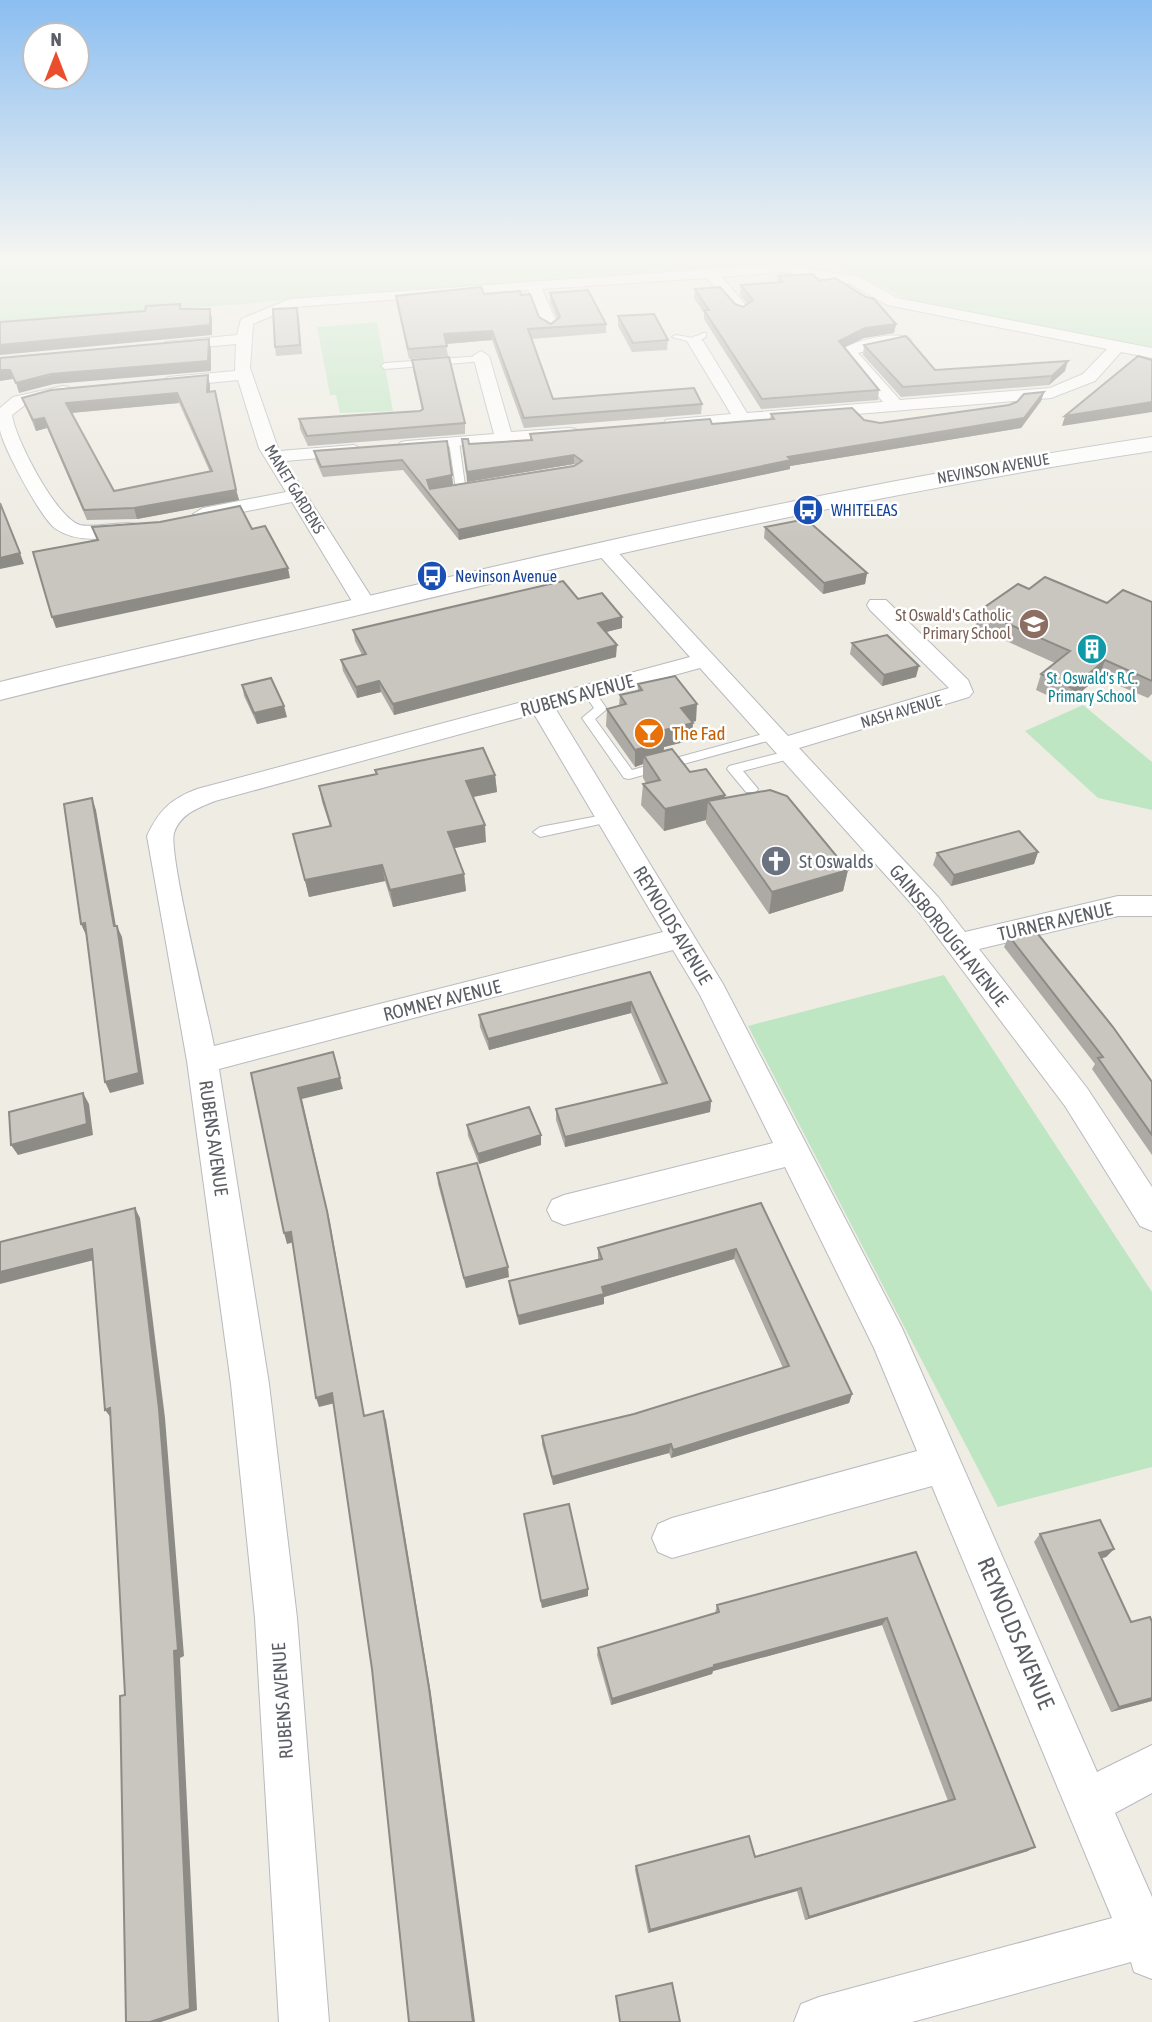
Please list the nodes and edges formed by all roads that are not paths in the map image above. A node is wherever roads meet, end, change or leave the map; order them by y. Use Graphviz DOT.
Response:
graph roads {
  1 [pos="245,351"];
  2 [pos="706,351"];
  3 [pos="848,351"];
  4 [pos="1113,351"];
  5 [pos="461,352"];
  6 [pos="485,355"];
  7 [pos="385,366"];
  8 [pos="244,375"];
  9 [pos="149,383"];
  10 [pos="81,390"];
  11 [pos="895,406"];
  12 [pos="743,418"];
  13 [pos="650,426"];
  14 [pos="584,432"];
  15 [pos="504,438"];
  16 [pos="454,442"];
  17 [pos="1152,444"];
  18 [pos="274,457"];
  19 [pos="486,485"];
  20 [pos="461,489"];
  21 [pos="447,491"];
  22 [pos="297,495"];
  23 [pos="181,519"];
  24 [pos="155,524"];
  25 [pos="605,550"];
  26 [pos="366,606"];
  27 [pos="864,626"];
  28 [pos="706,660"];
  29 [pos="5,687"];
  30 [pos="589,692"];
  31 [pos="541,705"];
  32 [pos="783,745"];
  33 [pos="751,789"];
  34 [pos="609,818"];
  35 [pos="540,832"];
  36 [pos="1152,906"];
  37 [pos="681,939"];
  38 [pos="959,944"];
  39 [pos="202,1061"];
  40 [pos="793,1151"];
  41 [pos="564,1210"];
  42 [pos="1152,1216"];
  43 [pos="943,1463"];
  44 [pos="672,1538"];
  45 [pos="1152,1768"];
  46 [pos="1089,1802"];
  47 [pos="1148,1944"];
  48 [pos="304,2022"];
  49 [pos="819,2022"];
  1 -- 8 [label="street, MANET GARDENS"];
  2 -- 12 [label="street"];
  3 -- 11 [label="street"];
  4 -- 11 [label="street"];
  5 -- 6 [label="lane"];
  6 -- 7 [label="lane"];
  6 -- 15 [label="street"];
  8 -- 9 [label="street"];
  8 -- 18 [label="street, MANET GARDENS"];
  10 -- 24 [label="street"];
  11 -- 12 [label="street"];
  12 -- 13 [label="street"];
  14 -- 15 [label="street"];
  15 -- 16 [label="street"];
  16 -- 18 [label="street"];
  16 -- 20 [label="lane"];
  17 -- 25 [label="street, NEVINSON AVENUE"];
  18 -- 22 [label="street, MANET GARDENS"];
  19 -- 20 [label="lane"];
  20 -- 21 [label="lane"];
  22 -- 23 [label="street"];
  22 -- 26 [label="street, MANET GARDENS"];
  25 -- 26 [label="street, NEVINSON AVENUE"];
  25 -- 28 [label="street, GAINSBOROUGH AVENUE"];
  26 -- 29 [label="street, NEVINSON AVENUE"];
  27 -- 32 [label="street, NASH AVENUE"];
  28 -- 30 [label="street, RUBENS AVENUE"];
  28 -- 32 [label="street, GAINSBOROUGH AVENUE"];
  30 -- 31 [label="street, RUBENS AVENUE"];
  30 -- 32 [label="lane"];
  31 -- 34 [label="street, REYNOLDS AVENUE"];
  31 -- 39 [label="street, RUBENS AVENUE"];
  32 -- 33 [label="lane"];
  32 -- 38 [label="street, GAINSBOROUGH AVENUE"];
  34 -- 35 [label="lane"];
  34 -- 37 [label="street, REYNOLDS AVENUE"];
  36 -- 38 [label="street, TURNER AVENUE"];
  37 -- 39 [label="street, ROMNEY AVENUE"];
  37 -- 40 [label="street, REYNOLDS AVENUE"];
  38 -- 42 [label="street, GAINSBOROUGH AVENUE"];
  39 -- 48 [label="street, RUBENS AVENUE"];
  40 -- 41 [label="street"];
  40 -- 43 [label="street, REYNOLDS AVENUE"];
  43 -- 44 [label="street"];
  43 -- 46 [label="street, REYNOLDS AVENUE"];
  45 -- 46 [label="street"];
  46 -- 47 [label="street, REYNOLDS AVENUE"];
  47 -- 49 [label="street, REYNOLDS AVENUE"];
}
